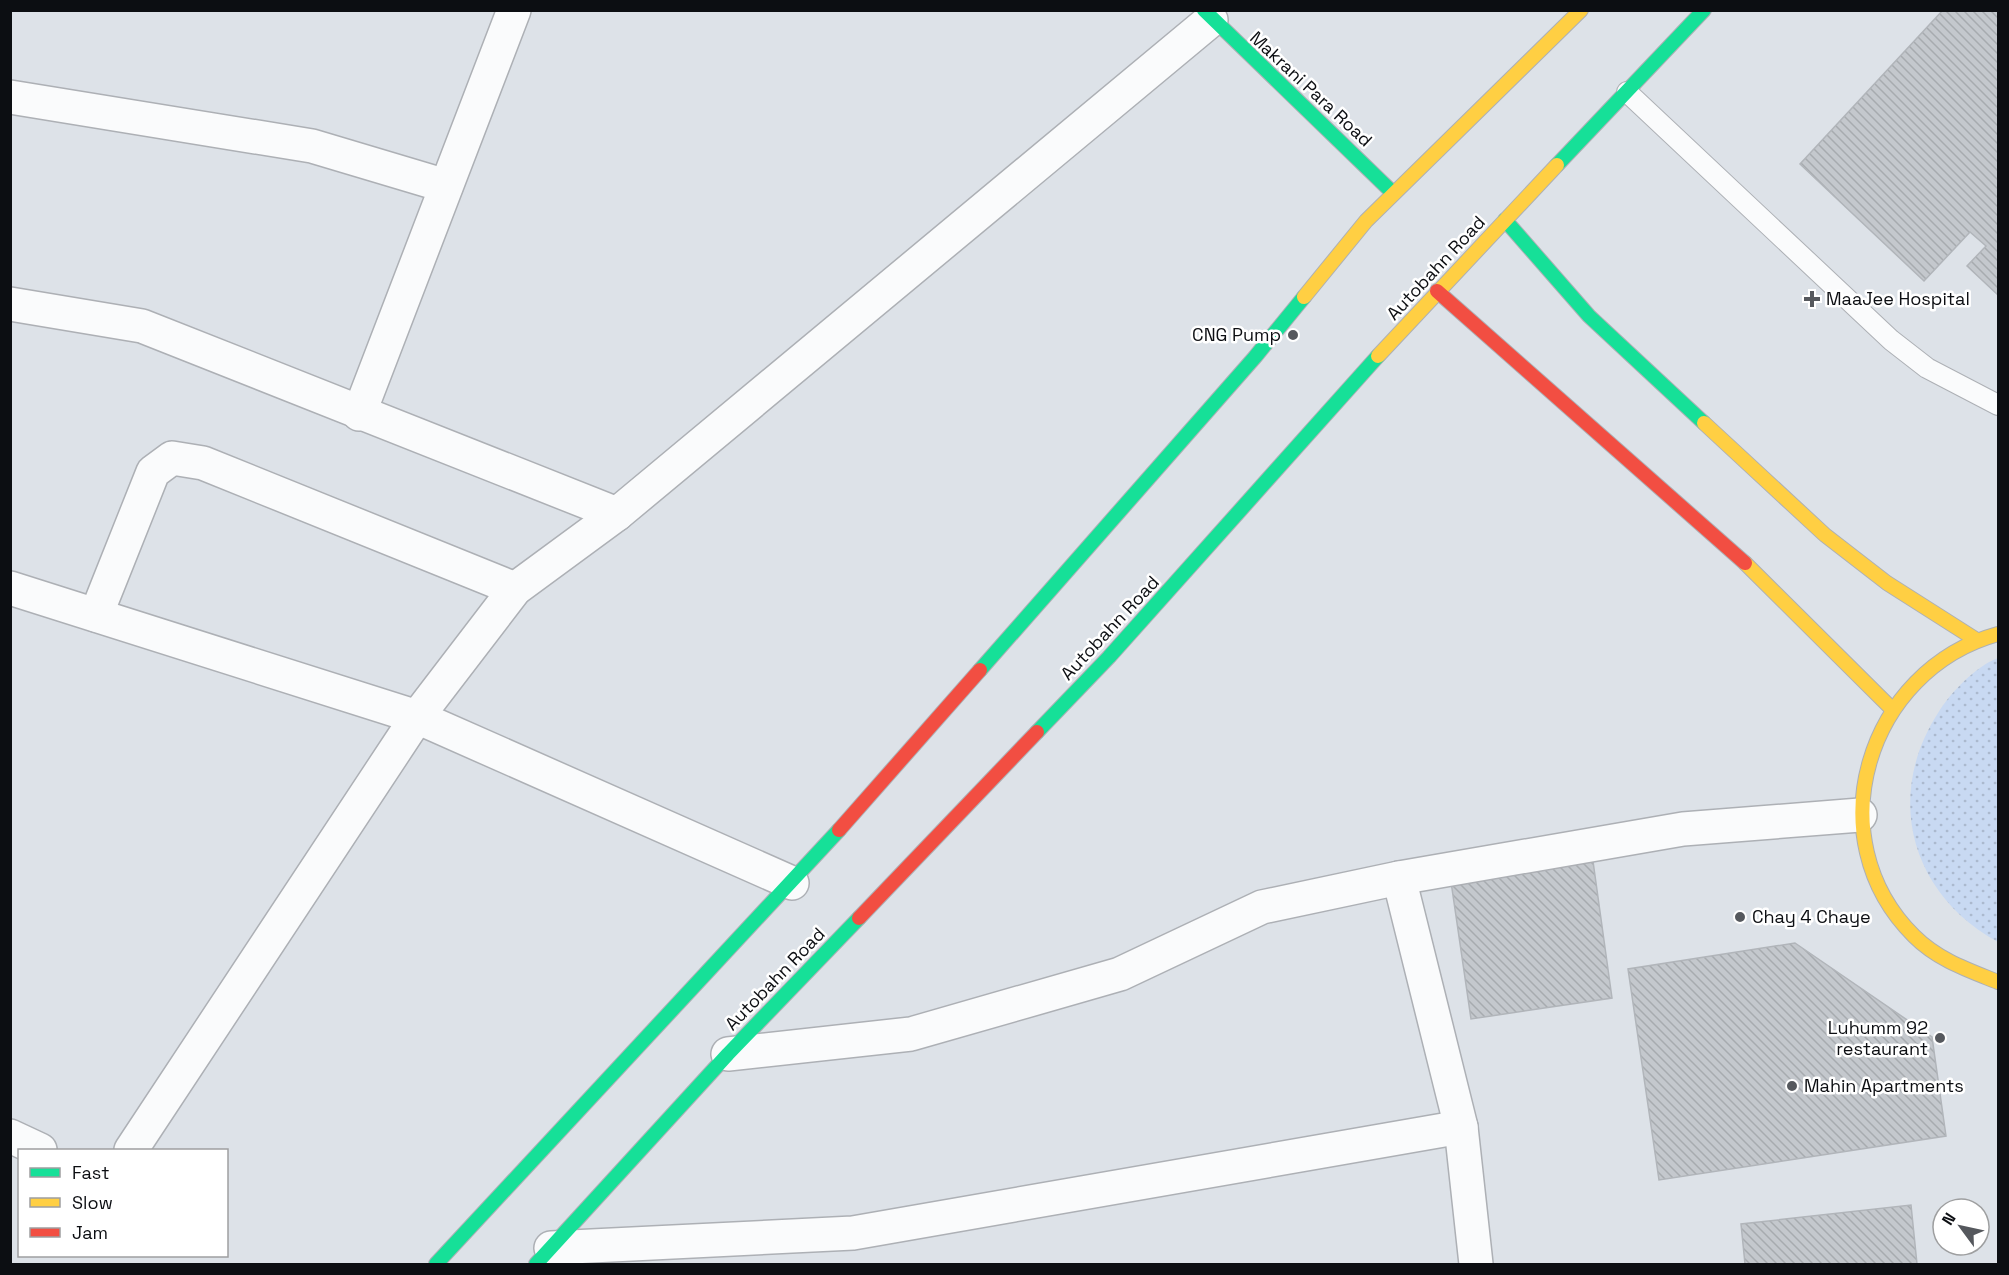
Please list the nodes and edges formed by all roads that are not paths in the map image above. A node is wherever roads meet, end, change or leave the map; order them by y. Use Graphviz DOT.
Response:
graph roads {
  1 [pos="514,10"];
  2 [pos="1581,10"];
  3 [pos="1704,10"];
  4 [pos="1208,15"];
  5 [pos="1627,92"];
  6 [pos="10,97"];
  7 [pos="446,186"];
  8 [pos="1393,193"];
  9 [pos="1505,220"];
  10 [pos="1437,291"];
  11 [pos="10,304"];
  12 [pos="1998,405"];
  13 [pos="359,414"];
  14 [pos="617,514"];
  15 [pos="10,588"];
  16 [pos="515,589"];
  17 [pos="96,615"];
  18 [pos="1998,634"];
  19 [pos="1975,639"];
  20 [pos="1891,708"];
  21 [pos="417,717"];
  22 [pos="1860,814"];
  23 [pos="1399,878"];
  24 [pos="792,883"];
  25 [pos="1970,975"];
  26 [pos="1998,982"];
  27 [pos="1984,991"];
  28 [pos="728,1054"];
  29 [pos="1461,1127"];
  30 [pos="10,1136"];
  31 [pos="38,1149"];
  32 [pos="132,1149"];
  33 [pos="544,1256"];
  34 [pos="436,1264"];
  35 [pos="1476,1264"];
  1 -- 7 [label="street"];
  2 -- 8 [label="main road"];
  3 -- 5 [label="main road, Autobahn Road"];
  4 -- 8 [label="main road, Makrani Para Road"];
  4 -- 14 [label="street"];
  5 -- 9 [label="main road, Autobahn Road"];
  5 -- 12 [label="lane"];
  6 -- 7 [label="street"];
  7 -- 13 [label="street"];
  8 -- 24 [label="main road"];
  9 -- 10 [label="main road, Autobahn Road"];
  9 -- 19 [label="main road"];
  10 -- 20 [label="main road"];
  10 -- 28 [label="main road, Autobahn Road"];
  11 -- 13 [label="street"];
  13 -- 14 [label="street"];
  14 -- 16 [label="street"];
  15 -- 17 [label="street"];
  16 -- 17 [label="street"];
  16 -- 21 [label="street"];
  17 -- 21 [label="street"];
  18 -- 19 [label="main road"];
  19 -- 20 [label="main road"];
  20 -- 22 [label="main road"];
  21 -- 24 [label="street"];
  21 -- 32 [label="street"];
  22 -- 23 [label="street"];
  22 -- 25 [label="main road"];
  23 -- 28 [label="street"];
  23 -- 29 [label="street"];
  24 -- 34 [label="main road"];
  25 -- 26 [label="main road"];
  25 -- 27 [label="main road"];
  28 -- 33 [label="main road, Autobahn Road"];
  29 -- 33 [label="street"];
  29 -- 35 [label="street"];
  30 -- 31 [label="street"];
}
